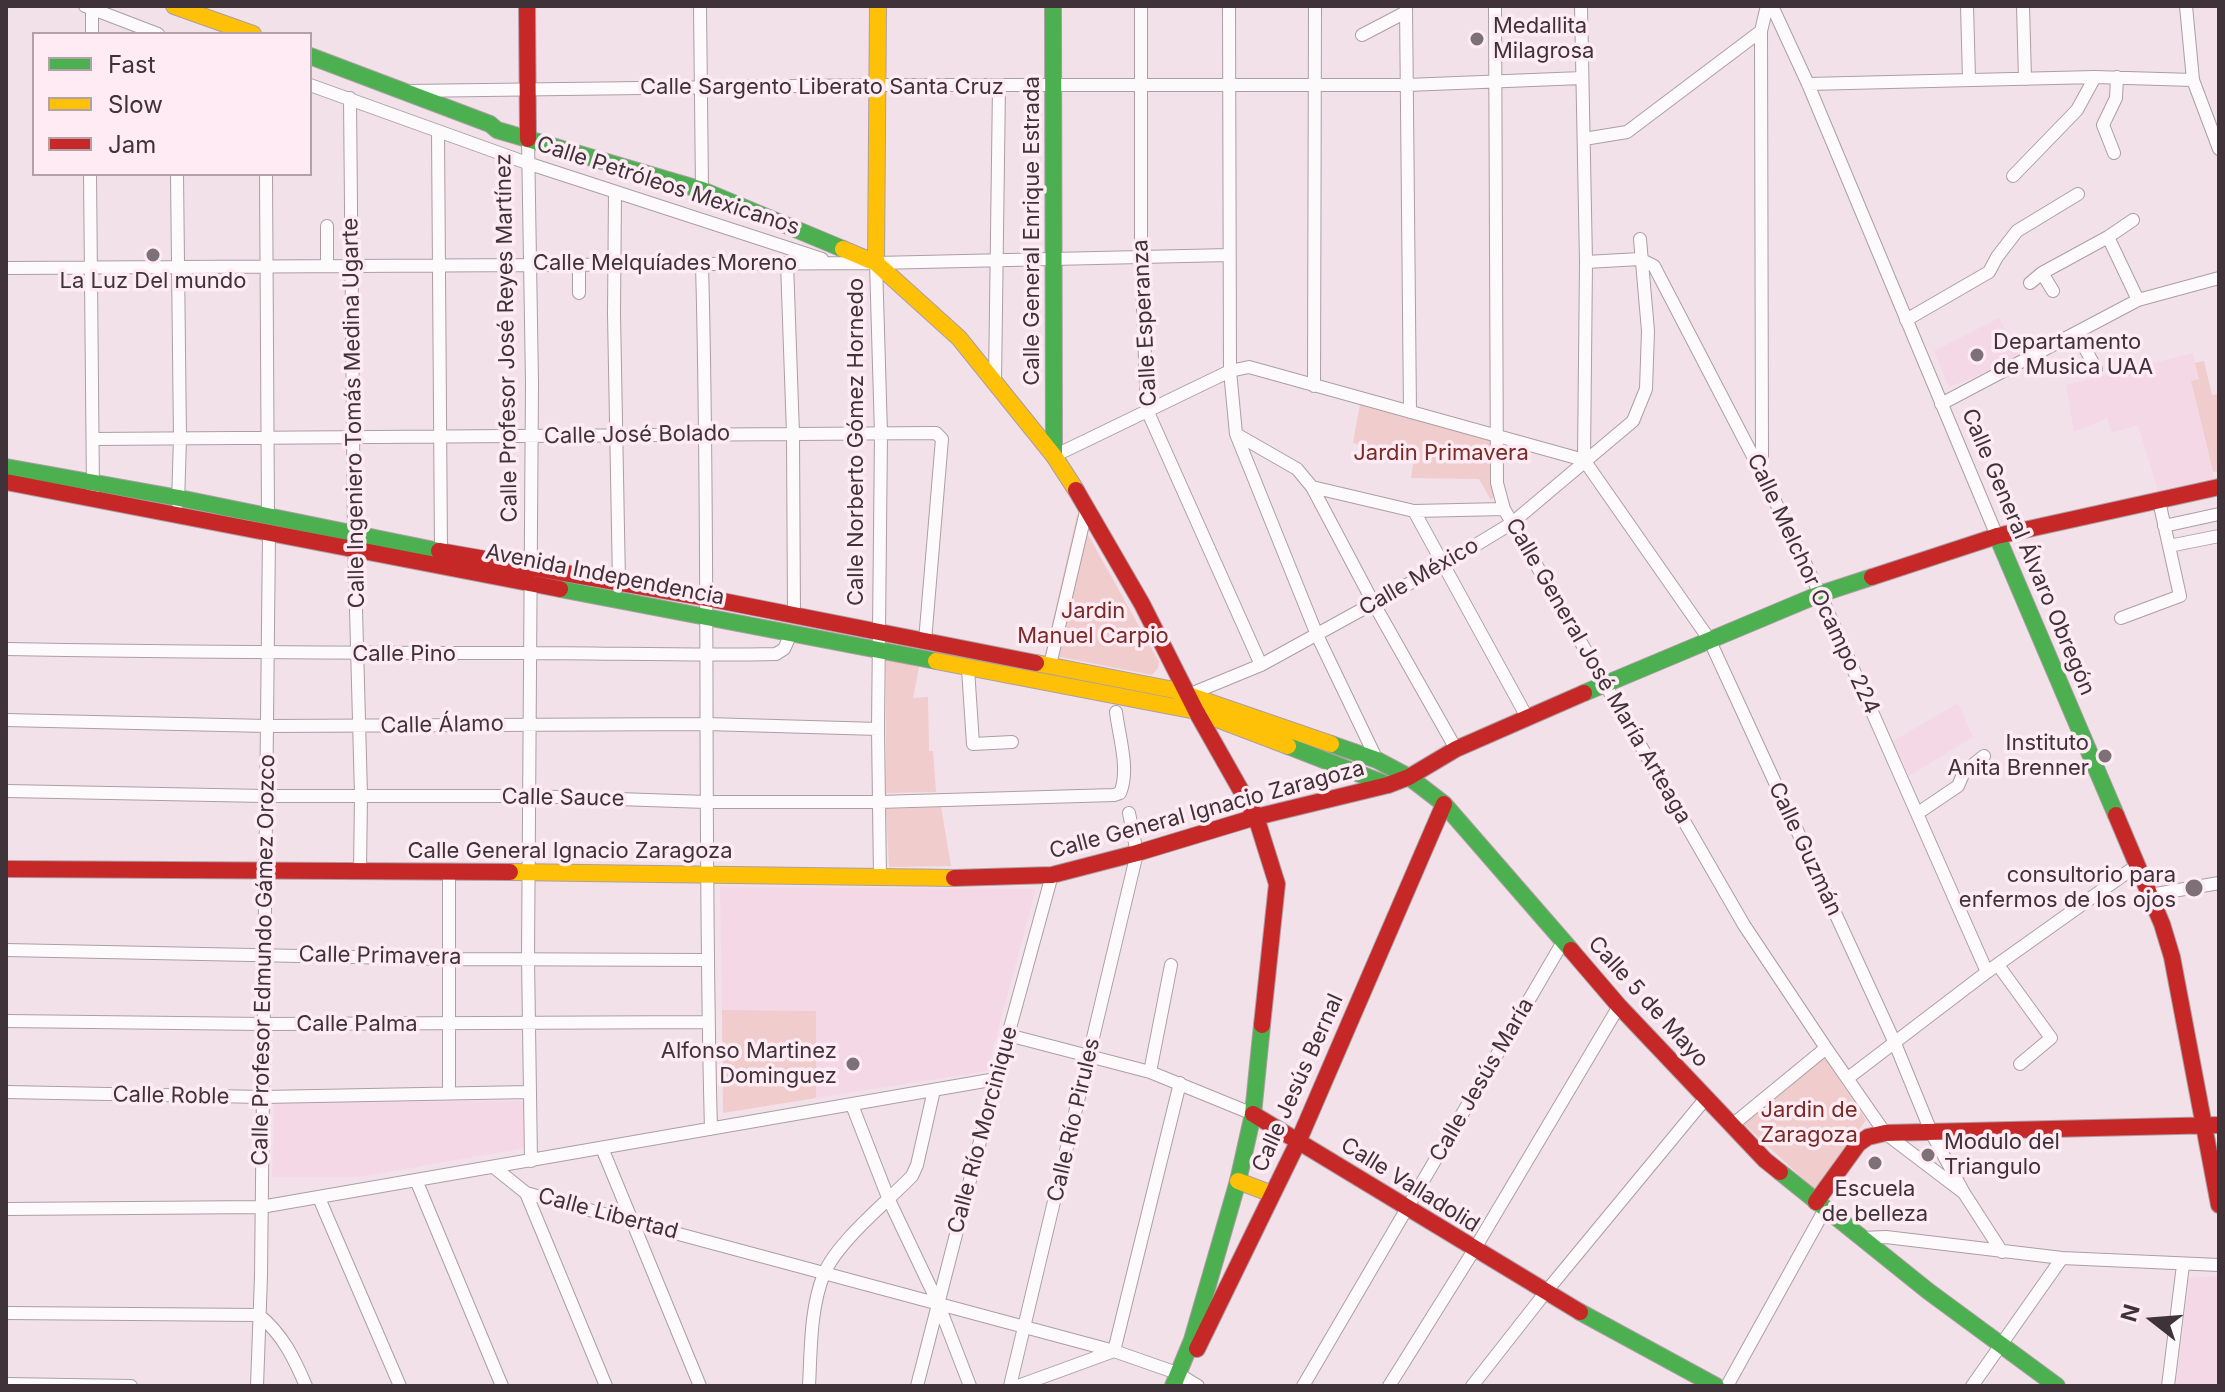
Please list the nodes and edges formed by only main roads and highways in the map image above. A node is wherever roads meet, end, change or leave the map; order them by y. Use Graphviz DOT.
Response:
graph roads {
  1 [pos="174,6"];
  2 [pos="527,6"];
  3 [pos="878,6"];
  4 [pos="1053,6"];
  5 [pos="247,32"];
  6 [pos="312,57"];
  7 [pos="528,134"];
  8 [pos="876,263"];
  9 [pos="1054,456"];
  10 [pos="6,467"];
  11 [pos="6,482"];
  12 [pos="2219,487"];
  13 [pos="93,490"];
  14 [pos="178,506"];
  15 [pos="1997,536"];
  16 [pos="354,542"];
  17 [pos="532,576"];
  18 [pos="1188,695"];
  19 [pos="1196,711"];
  20 [pos="1409,777"];
  21 [pos="1388,785"];
  22 [pos="1444,804"];
  23 [pos="1256,817"];
  24 [pos="6,869"];
  25 [pos="1253,1114"];
  26 [pos="2212,1126"];
  27 [pos="1298,1142"];
  28 [pos="1238,1181"];
  29 [pos="1272,1194"];
  30 [pos="1821,1205"];
  31 [pos="2219,1205"];
  32 [pos="1183,1382"];
  33 [pos="1716,1386"];
  34 [pos="2057,1386"];
  1 -- 5 [label="main road"];
  2 -- 7 [label="main road, Calle Profesor José Reyes Martínez"];
  3 -- 8 [label="main road, Calle Norberto Gómez Hornedo"];
  4 -- 9 [label="main road, Calle General Enrique Estrada"];
  6 -- 7 [label="main road, Calle Petróleos Mexicanos"];
  7 -- 8 [label="main road, Calle Petróleos Mexicanos"];
  8 -- 9 [label="main road, Calle Petróleos Mexicanos"];
  9 -- 18 [label="main road, Calle Petróleos Mexicanos"];
  10 -- 13 [label="main road, Avenida Independencia"];
  11 -- 13 [label="main road, Avenida Independencia"];
  12 -- 15 [label="main road, Calle General Ignacio Zaragoza"];
  13 -- 14 [label="main road, Avenida Independencia"];
  14 -- 16 [label="main road, Avenida Independencia"];
  14 -- 16 [label="main road, Avenida Independencia"];
  15 -- 20 [label="main road, Calle General Ignacio Zaragoza"];
  15 -- 26 [label="main road, Calle General Álvaro Obregón"];
  16 -- 17 [label="main road, Avenida Independencia"];
  16 -- 17 [label="main road, Avenida Independencia"];
  17 -- 18 [label="main road, Avenida Independencia"];
  17 -- 19 [label="main road, Avenida Independencia"];
  18 -- 19 [label="main road, Calle Petróleos Mexicanos"];
  18 -- 20 [label="main road, Calle 5 de Mayo"];
  19 -- 21 [label="main road"];
  19 -- 23 [label="main road, Calle Petróleos Mexicanos"];
  20 -- 21 [label="main road, Calle General Ignacio Zaragoza"];
  20 -- 22 [label="main road, Calle 5 de Mayo"];
  21 -- 23 [label="main road, Calle General Ignacio Zaragoza"];
  22 -- 27 [label="main road, Calle Jesús Bernal"];
  22 -- 30 [label="main road, Calle 5 de Mayo"];
  23 -- 24 [label="main road, Calle General Ignacio Zaragoza"];
  23 -- 25 [label="main road, Calle Petróleos Mexicanos"];
  25 -- 27 [label="main road, Calle Valladolid"];
  25 -- 28 [label="main road, Calle Petróleos Mexicanos"];
  26 -- 30 [label="main road"];
  26 -- 31 [label="main road, Calle General Álvaro Obregón"];
  27 -- 29 [label="main road, Calle Jesús Bernal"];
  27 -- 33 [label="main road, Calle Valladolid"];
  28 -- 29 [label="main road"];
  28 -- 32 [label="main road, Calle Petróleos Mexicanos"];
  29 -- 32 [label="main road, Calle Jesús Bernal"];
  30 -- 34 [label="main road, Calle 5 de Mayo"];
}
